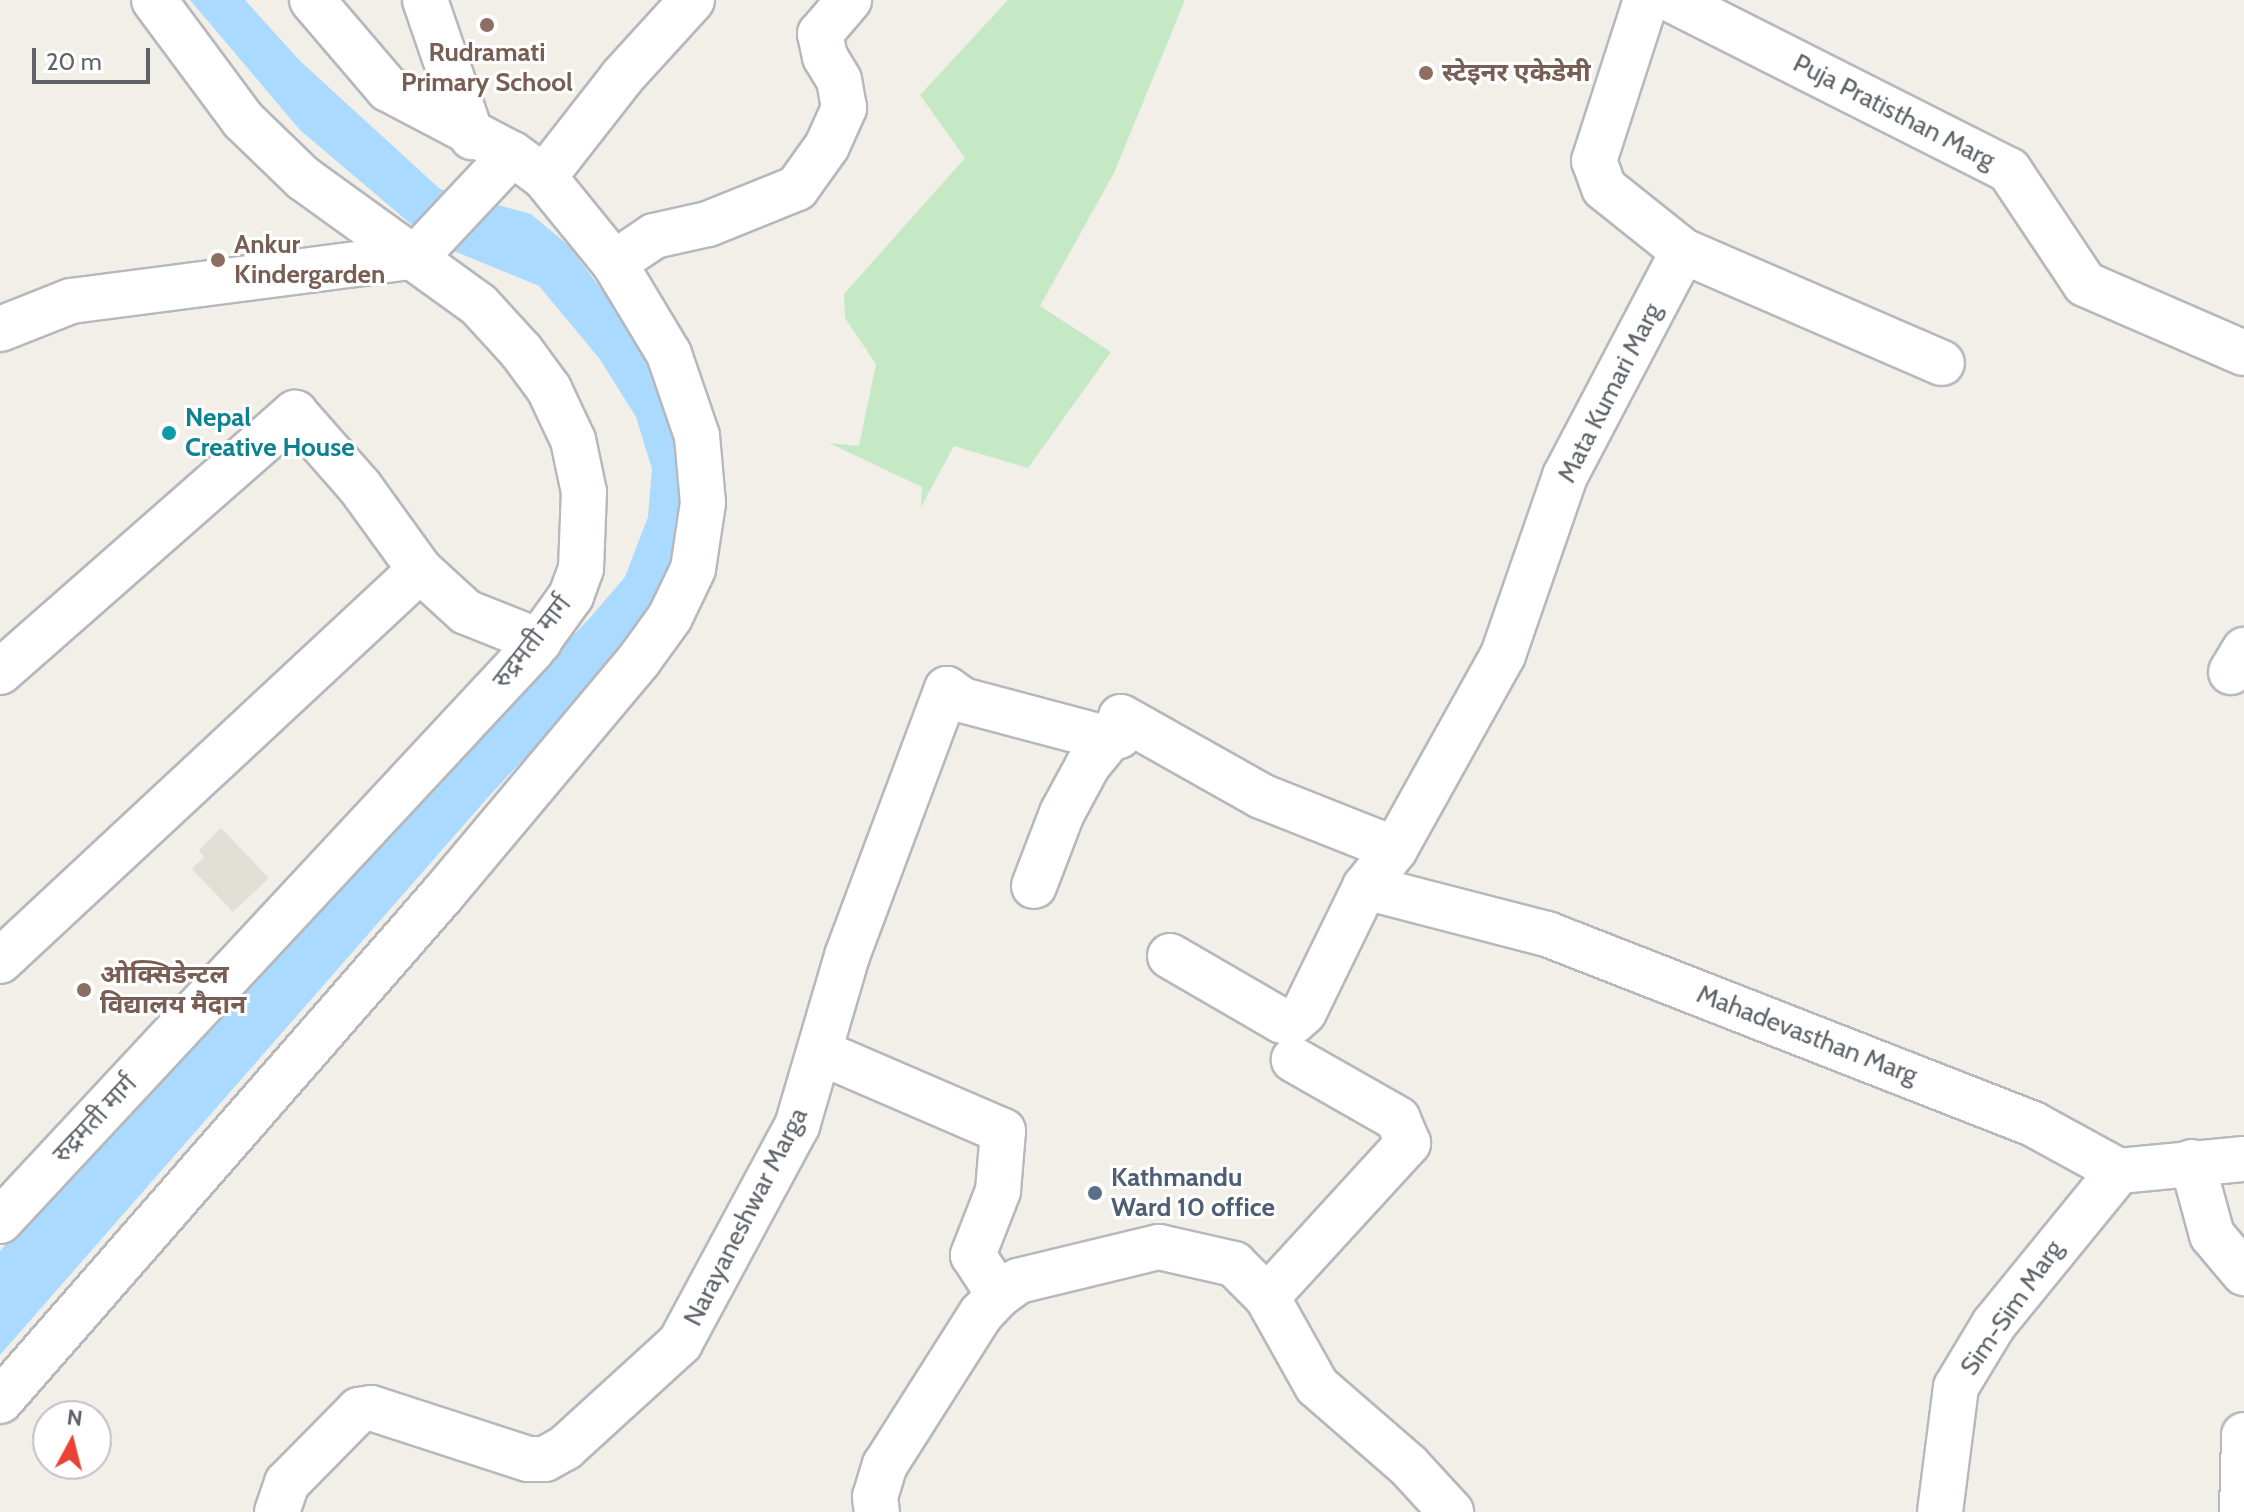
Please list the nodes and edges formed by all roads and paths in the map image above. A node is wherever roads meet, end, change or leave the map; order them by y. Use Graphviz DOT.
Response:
graph roads {
  1 [pos="154,0"];
  2 [pos="312,0"];
  3 [pos="425,0"];
  4 [pos="692,0"];
  5 [pos="849,0"];
  6 [pos="1646,0"];
  7 [pos="1672,0"];
  8 [pos="472,137"];
  9 [pos="516,169"];
  10 [pos="417,251"];
  11 [pos="1683,251"];
  12 [pos="614,263"];
  13 [pos="0,329"];
  14 [pos="2244,353"];
  15 [pos="1942,363"];
  16 [pos="420,570"];
  17 [pos="539,641"];
  18 [pos="0,672"];
  19 [pos="1109,739"];
  20 [pos="1395,849"];
  21 [pos="1034,886"];
  22 [pos="1365,887"];
  23 [pos="1170,956"];
  24 [pos="0,961"];
  25 [pos="822,1053"];
  26 [pos="1294,1060"];
  27 [pos="2244,1159"];
  28 [pos="2192,1162"];
  29 [pos="2119,1171"];
  30 [pos="0,1221"];
  31 [pos="2244,1273"];
  32 [pos="999,1295"];
  33 [pos="1267,1297"];
  34 [pos="0,1401"];
  35 [pos="2244,1435"];
  36 [pos="277,1512"];
  37 [pos="877,1512"];
  38 [pos="1451,1512"];
  39 [pos="1940,1512"];
  40 [pos="2242,1512"];
  1 -- 10 [label="street, रुद्रमती मार्ग"];
  2 -- 8 [label="street"];
  3 -- 8 [label="street"];
  4 -- 9 [label="street"];
  5 -- 12 [label="street"];
  6 -- 11 [label="street"];
  7 -- 14 [label="street, Puja Pratisthan Marg"];
  8 -- 9 [label="street"];
  9 -- 10 [label="street"];
  9 -- 12 [label="street"];
  10 -- 13 [label="street"];
  10 -- 17 [label="street, रुद्रमती मार्ग"];
  11 -- 15 [label="street"];
  11 -- 20 [label="street, Mata Kumari Marg"];
  12 -- 34 [label="street"];
  16 -- 17 [label="street"];
  16 -- 18 [label="street"];
  16 -- 24 [label="street"];
  17 -- 30 [label="street, रुद्रमती मार्ग"];
  19 -- 20 [label="street"];
  19 -- 21 [label="street"];
  19 -- 25 [label="street, Narayaneshwar Marga"];
  20 -- 22 [label="street, Mata Kumari Marg"];
  22 -- 23 [label="street, Mata Kumari Marg"];
  22 -- 29 [label="street, Mahadevasthan Marg"];
  25 -- 32 [label="street"];
  25 -- 36 [label="street, Narayaneshwar Marga"];
  26 -- 33 [label="street"];
  27 -- 28 [label="street"];
  28 -- 29 [label="street"];
  28 -- 31 [label="street"];
  29 -- 39 [label="street, Sim-Sim Marg"];
  32 -- 33 [label="street"];
  32 -- 37 [label="street"];
  33 -- 38 [label="street"];
  35 -- 40 [label="street"];
}
